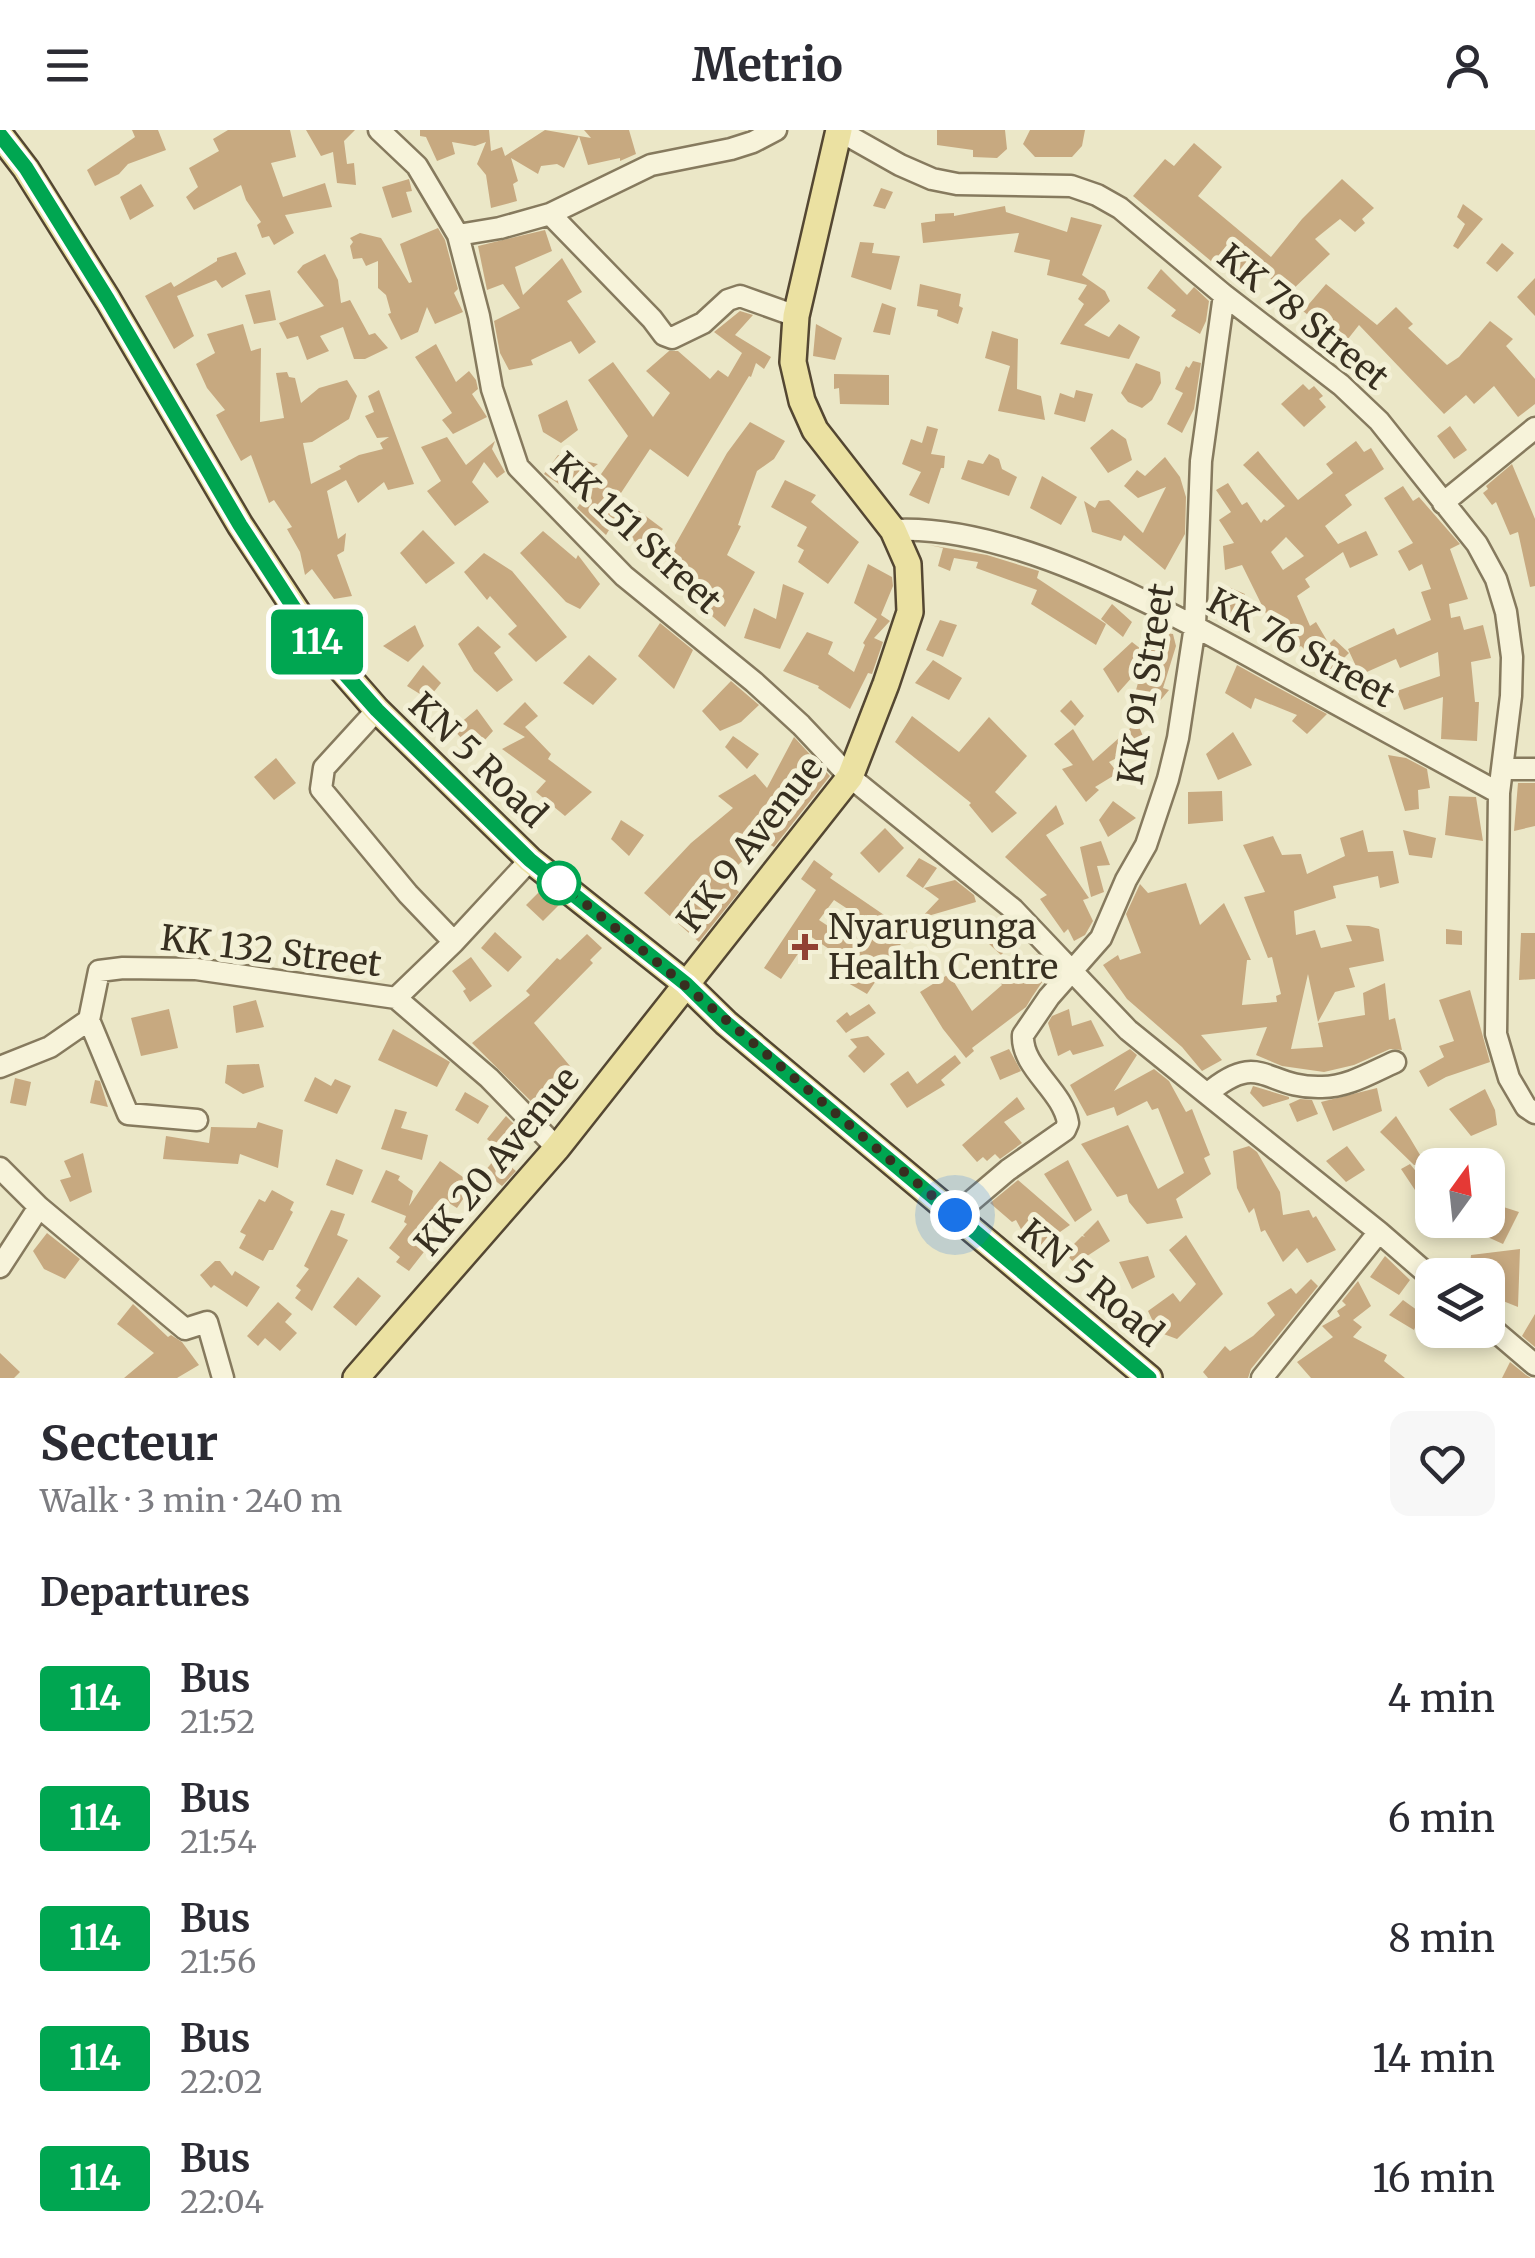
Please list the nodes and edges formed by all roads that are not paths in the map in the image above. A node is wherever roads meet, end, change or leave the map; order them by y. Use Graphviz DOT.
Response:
graph roads {
  1 [pos="378,130"];
  2 [pos="776,130"];
  3 [pos="839,131"];
  4 [pos="0,135"];
  5 [pos="550,214"];
  6 [pos="458,235"];
  7 [pos="1224,295"];
  8 [pos="796,316"];
  9 [pos="1535,428"];
  10 [pos="1443,503"];
  11 [pos="892,530"];
  12 [pos="1195,626"];
  13 [pos="377,710"];
  14 [pos="1502,769"];
  15 [pos="1535,769"];
  16 [pos="850,778"];
  17 [pos="1500,793"];
  18 [pos="530,860"];
  19 [pos="454,942"];
  20 [pos="1073,972"];
  21 [pos="686,984"];
  22 [pos="396,998"];
  23 [pos="89,1020"];
  24 [pos="1395,1062"];
  25 [pos="0,1067"];
  26 [pos="1207,1094"];
  27 [pos="1535,1113"];
  28 [pos="196,1120"];
  29 [pos="558,1148"];
  30 [pos="0,1168"];
  31 [pos="39,1207"];
  32 [pos="955,1215"];
  33 [pos="1380,1232"];
  34 [pos="1415,1263"];
  35 [pos="0,1267"];
  36 [pos="1505,1339"];
  37 [pos="1535,1365"];
  38 [pos="224,1378"];
  39 [pos="356,1378"];
  40 [pos="1150,1378"];
  41 [pos="1262,1378"];
  1 -- 6 [label="street, KK 151 Street"];
  2 -- 5 [label="street"];
  3 -- 7 [label="street, KK 78 Street"];
  3 -- 8 [label="main road, KK 9 Avenue"];
  4 -- 13 [label="main road, KN 5 Road"];
  5 -- 6 [label="street"];
  5 -- 8 [label="street"];
  6 -- 16 [label="street, KK 151 Street"];
  7 -- 10 [label="street, KK 78 Street"];
  7 -- 12 [label="street, KK 91 Street"];
  8 -- 11 [label="main road, KK 9 Avenue"];
  9 -- 10 [label="street"];
  10 -- 14 [label="street, KK 78 Street"];
  11 -- 12 [label="street, KK 76 Street"];
  11 -- 16 [label="main road, KK 9 Avenue"];
  12 -- 17 [label="street, KK 76 Street"];
  12 -- 20 [label="street, KK 91 Street"];
  13 -- 18 [label="main road, KN 5 Road"];
  13 -- 19 [label="street"];
  14 -- 15 [label="street"];
  14 -- 17 [label="street, KK 78 Street"];
  16 -- 20 [label="street, KK 151 Street"];
  16 -- 21 [label="main road, KK 9 Avenue"];
  17 -- 27 [label="street, KK 78 Street"];
  18 -- 19 [label="street"];
  18 -- 21 [label="main road, KN 5 Road"];
  19 -- 22 [label="street"];
  20 -- 26 [label="street, KK 151 Street"];
  20 -- 32 [label="street, KK 91 Street"];
  21 -- 29 [label="main road, KK 20 Avenue"];
  21 -- 32 [label="main road, KN 5 Road"];
  22 -- 23 [label="street, KK 132 Street"];
  22 -- 29 [label="street, KK 132 Street"];
  23 -- 25 [label="street"];
  23 -- 28 [label="street"];
  24 -- 26 [label="street"];
  26 -- 33 [label="street, KK 151 Street"];
  29 -- 39 [label="main road, KK 20 Avenue"];
  30 -- 31 [label="street"];
  31 -- 35 [label="street"];
  31 -- 38 [label="street"];
  32 -- 40 [label="main road, KN 5 Road"];
  33 -- 34 [label="street, KK 151 Street"];
  33 -- 41 [label="street"];
  36 -- 37 [label="street"];
}
